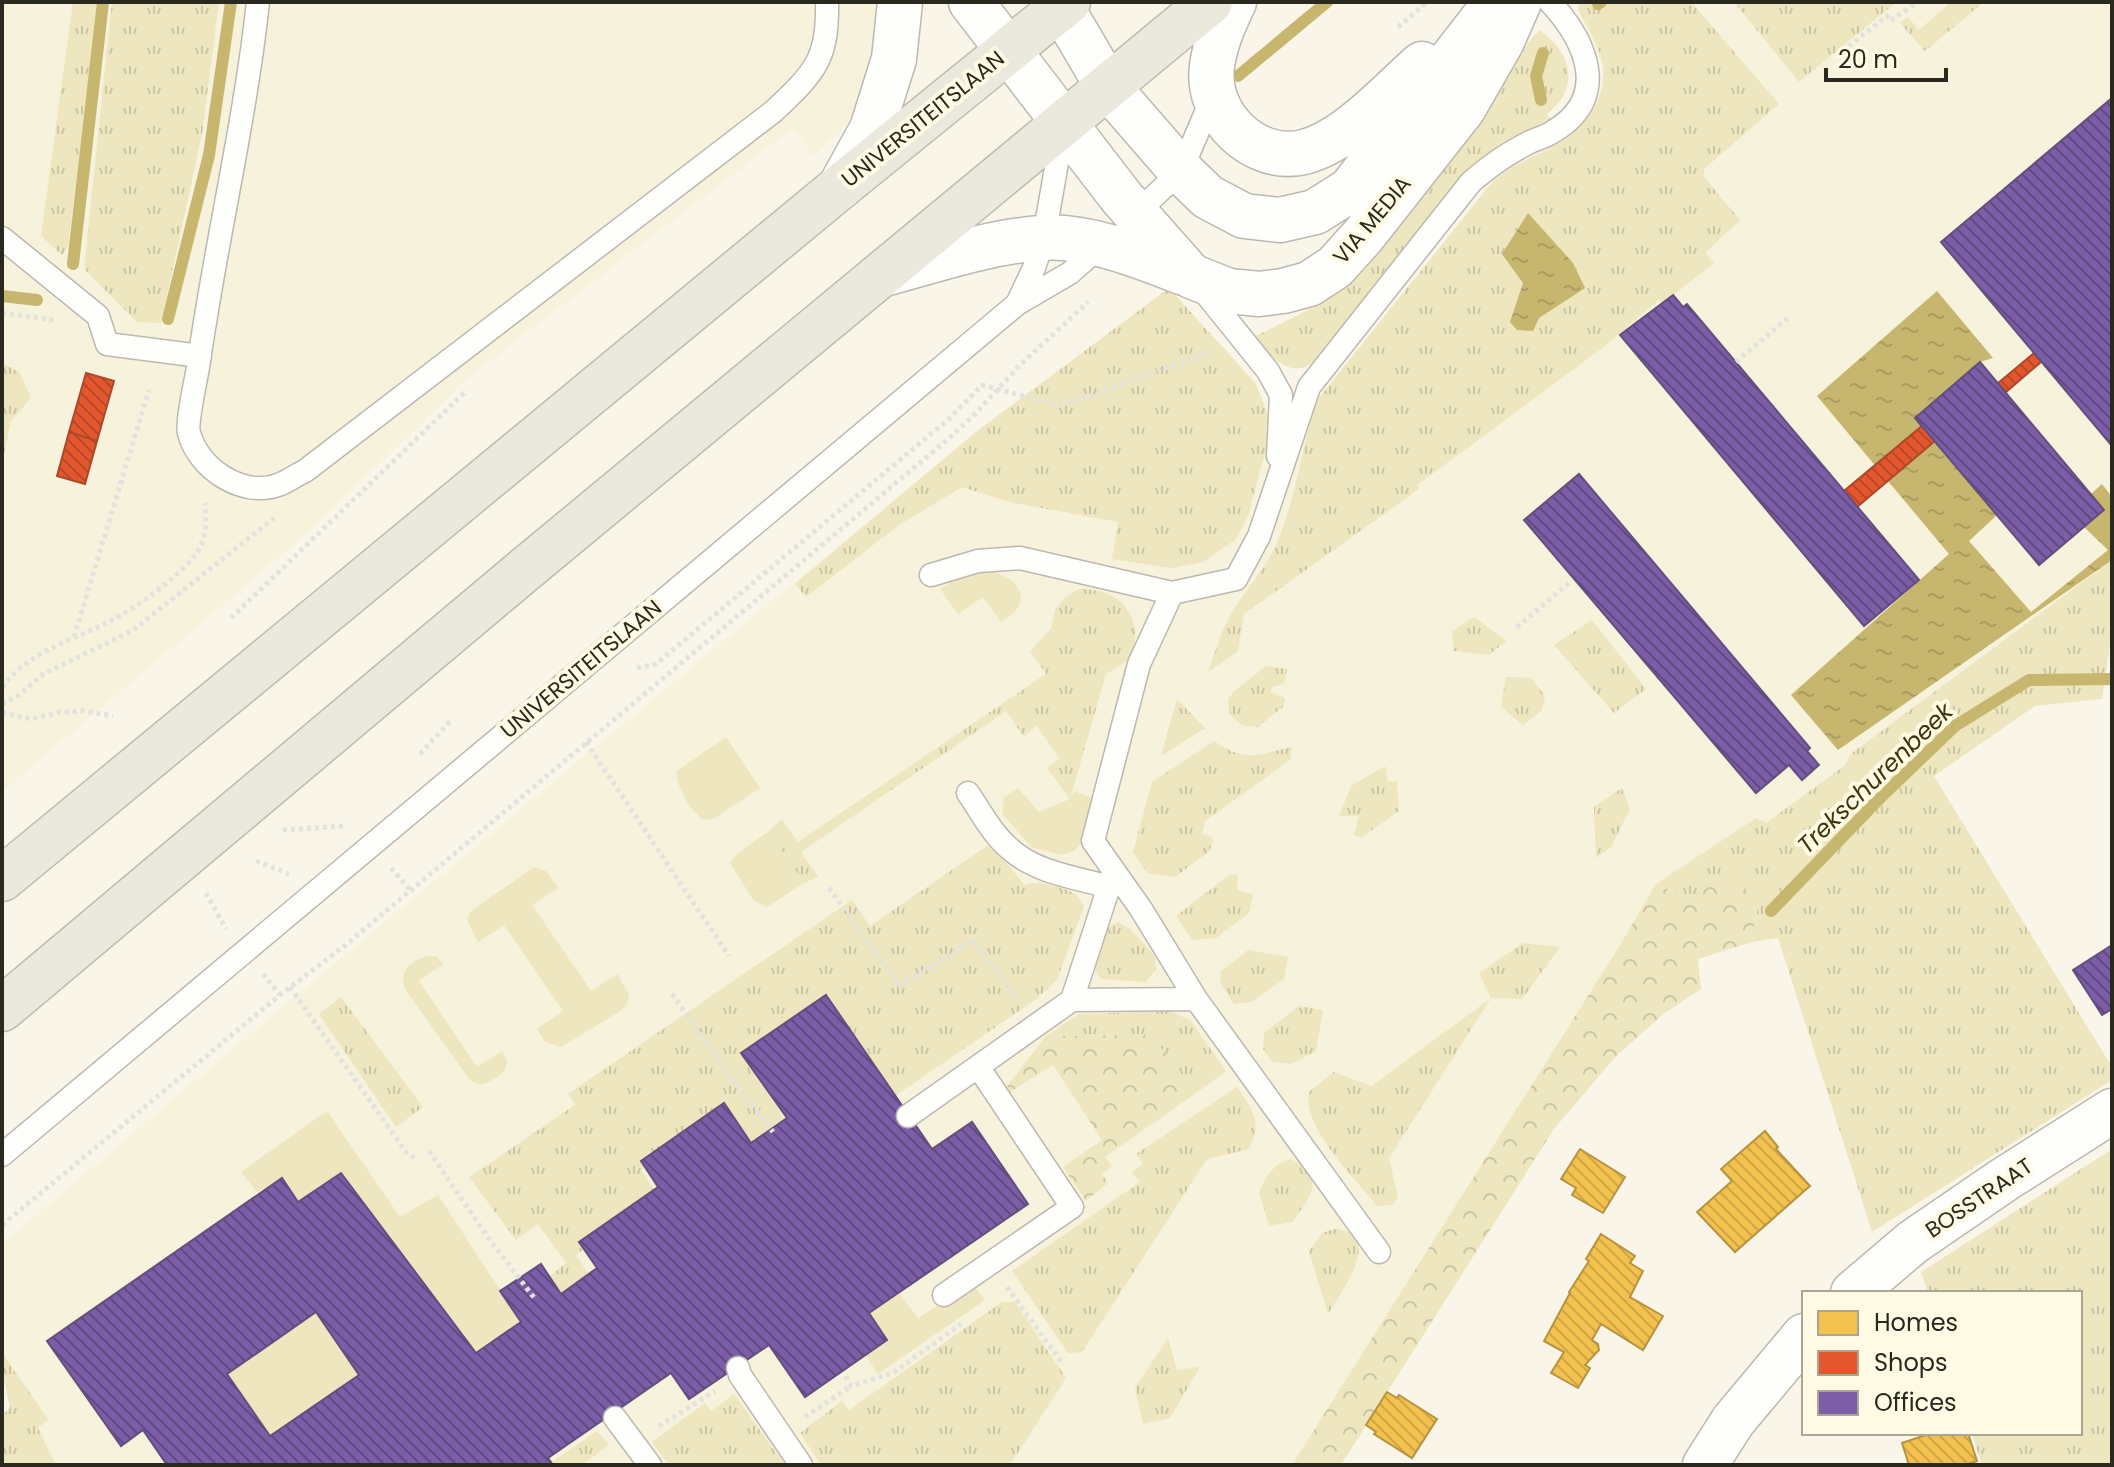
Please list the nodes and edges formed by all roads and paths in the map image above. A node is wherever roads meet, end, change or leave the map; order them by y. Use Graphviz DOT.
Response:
graph roads {
  1 [pos="258,2"];
  2 [pos="827,2"];
  3 [pos="900,2"];
  4 [pos="971,2"];
  5 [pos="1210,2"];
  6 [pos="1234,2"];
  7 [pos="1494,2"];
  8 [pos="1519,2"];
  9 [pos="1550,2"];
  10 [pos="1918,2"];
  11 [pos="1063,3"];
  12 [pos="1007,50"];
  13 [pos="1848,63"];
  14 [pos="1108,87"];
  15 [pos="1213,96"];
  16 [pos="1064,124"];
  17 [pos="1181,171"];
  18 [pos="840,187"];
  19 [pos="1135,214"];
  20 [pos="1044,237"];
  21 [pos="2,238"];
  22 [pos="1102,245"];
  23 [pos="884,274"];
  24 [pos="1191,276"];
  25 [pos="1017,304"];
  26 [pos="1789,317"];
  27 [pos="1241,339"];
  28 [pos="470,344"];
  29 [pos="200,356"];
  30 [pos="1736,362"];
  31 [pos="149,390"];
  32 [pos="997,391"];
  33 [pos="1276,482"];
  34 [pos="203,489"];
  35 [pos="276,517"];
  36 [pos="931,575"];
  37 [pos="1569,583"];
  38 [pos="1172,593"];
  39 [pos="231,618"];
  40 [pos="1517,627"];
  41 [pos="74,637"];
  42 [pos="637,668"];
  43 [pos="2,687"];
  44 [pos="2,704"];
  45 [pos="2,713"];
  46 [pos="113,716"];
  47 [pos="452,719"];
  48 [pos="586,742"];
  49 [pos="420,754"];
  50 [pos="968,793"];
  51 [pos="353,826"];
  52 [pos="283,830"];
  53 [pos="256,861"];
  54 [pos="290,875"];
  55 [pos="2,879"];
  56 [pos="1112,879"];
  57 [pos="200,884"];
  58 [pos="829,888"];
  59 [pos="225,928"];
  60 [pos="729,956"];
  61 [pos="290,987"];
  62 [pos="672,994"];
  63 [pos="1196,999"];
  64 [pos="1072,1000"];
  65 [pos="2,1009"];
  66 [pos="1036,1025"];
  67 [pos="979,1068"];
  68 [pos="2112,1111"];
  69 [pos="908,1116"];
  70 [pos="773,1132"];
  71 [pos="429,1151"];
  72 [pos="2,1155"];
  73 [pos="418,1160"];
  74 [pos="2,1225"];
  75 [pos="1379,1252"];
  76 [pos="991,1263"];
  77 [pos="1008,1289"];
  78 [pos="1855,1291"];
  79 [pos="944,1295"];
  80 [pos="996,1298"];
  81 [pos="535,1299"];
  82 [pos="970,1317"];
  83 [pos="1802,1338"];
  84 [pos="1062,1363"];
  85 [pos="739,1371"];
  86 [pos="846,1376"];
  87 [pos="851,1386"];
  88 [pos="615,1418"];
  89 [pos="782,1434"];
  90 [pos="633,1442"];
  91 [pos="650,1465"];
  92 [pos="801,1465"];
  93 [pos="1705,1465"];
  1 -- 29 [label="lane"];
  2 -- 28 [label="lane"];
  3 -- 18 [label="street"];
  4 -- 12 [label="street, VIA MEDIA"];
  5 -- 14 [label="highway"];
  6 -- 15 [label="street"];
  7 -- 15 [label="street, VIA MEDIA"];
  7 -- 17 [label="street, VIA MEDIA"];
  8 -- 24 [label="street, VIA MEDIA"];
  9 -- 33 [label="lane"];
  10 -- 13 [label="path"];
  11 -- 12 [label="highway, UNIVERSITEITSLAAN"];
  11 -- 14 [label="street, VIA MEDIA"];
  12 -- 16 [label="street, VIA MEDIA"];
  12 -- 18 [label="highway, UNIVERSITEITSLAAN"];
  14 -- 16 [label="highway"];
  14 -- 17 [label="street, VIA MEDIA"];
  15 -- 17 [label="lane"];
  16 -- 19 [label="street, VIA MEDIA"];
  16 -- 20 [label="lane, UNIVERSITEITSLAAN"];
  16 -- 23 [label="highway"];
  17 -- 19 [label="lane"];
  18 -- 55 [label="highway, UNIVERSITEITSLAAN"];
  19 -- 22 [label="lane"];
  19 -- 24 [label="street, VIA MEDIA"];
  20 -- 22 [label="street"];
  20 -- 23 [label="street"];
  20 -- 25 [label="lane, UNIVERSITEITSLAAN"];
  21 -- 29 [label="lane"];
  22 -- 24 [label="street"];
  22 -- 25 [label="lane"];
  23 -- 65 [label="highway"];
  24 -- 27 [label="lane"];
  25 -- 72 [label="lane, UNIVERSITEITSLAAN"];
  26 -- 30 [label="path"];
  27 -- 32 [label="path"];
  27 -- 33 [label="lane"];
  28 -- 29 [label="lane"];
  28 -- 39 [label="path"];
  31 -- 41 [label="path"];
  32 -- 42 [label="path"];
  32 -- 48 [label="path"];
  33 -- 38 [label="lane"];
  34 -- 41 [label="path"];
  35 -- 44 [label="path"];
  36 -- 38 [label="lane"];
  37 -- 40 [label="path"];
  38 -- 56 [label="lane"];
  41 -- 43 [label="path"];
  45 -- 46 [label="path"];
  47 -- 49 [label="path"];
  48 -- 60 [label="path"];
  48 -- 61 [label="path"];
  50 -- 56 [label="lane"];
  51 -- 52 [label="path"];
  53 -- 54 [label="path"];
  56 -- 63 [label="lane"];
  56 -- 64 [label="lane"];
  57 -- 59 [label="path"];
  58 -- 66 [label="path"];
  61 -- 73 [label="path"];
  61 -- 74 [label="path"];
  62 -- 70 [label="path"];
  63 -- 64 [label="lane"];
  63 -- 75 [label="lane"];
  64 -- 66 [label="lane"];
  66 -- 67 [label="lane"];
  67 -- 69 [label="lane"];
  67 -- 76 [label="lane"];
  68 -- 78 [label="street, BOSSTRAAT"];
  71 -- 81 [label="path"];
  76 -- 77 [label="path"];
  76 -- 79 [label="lane"];
  77 -- 80 [label="path"];
  77 -- 84 [label="path"];
  82 -- 87 [label="path"];
  83 -- 93 [label="street"];
  85 -- 89 [label="lane"];
  85 -- 90 [label="path"];
  86 -- 87 [label="path"];
  87 -- 89 [label="path"];
  88 -- 90 [label="lane"];
  89 -- 92 [label="lane"];
  90 -- 91 [label="lane"];
}
